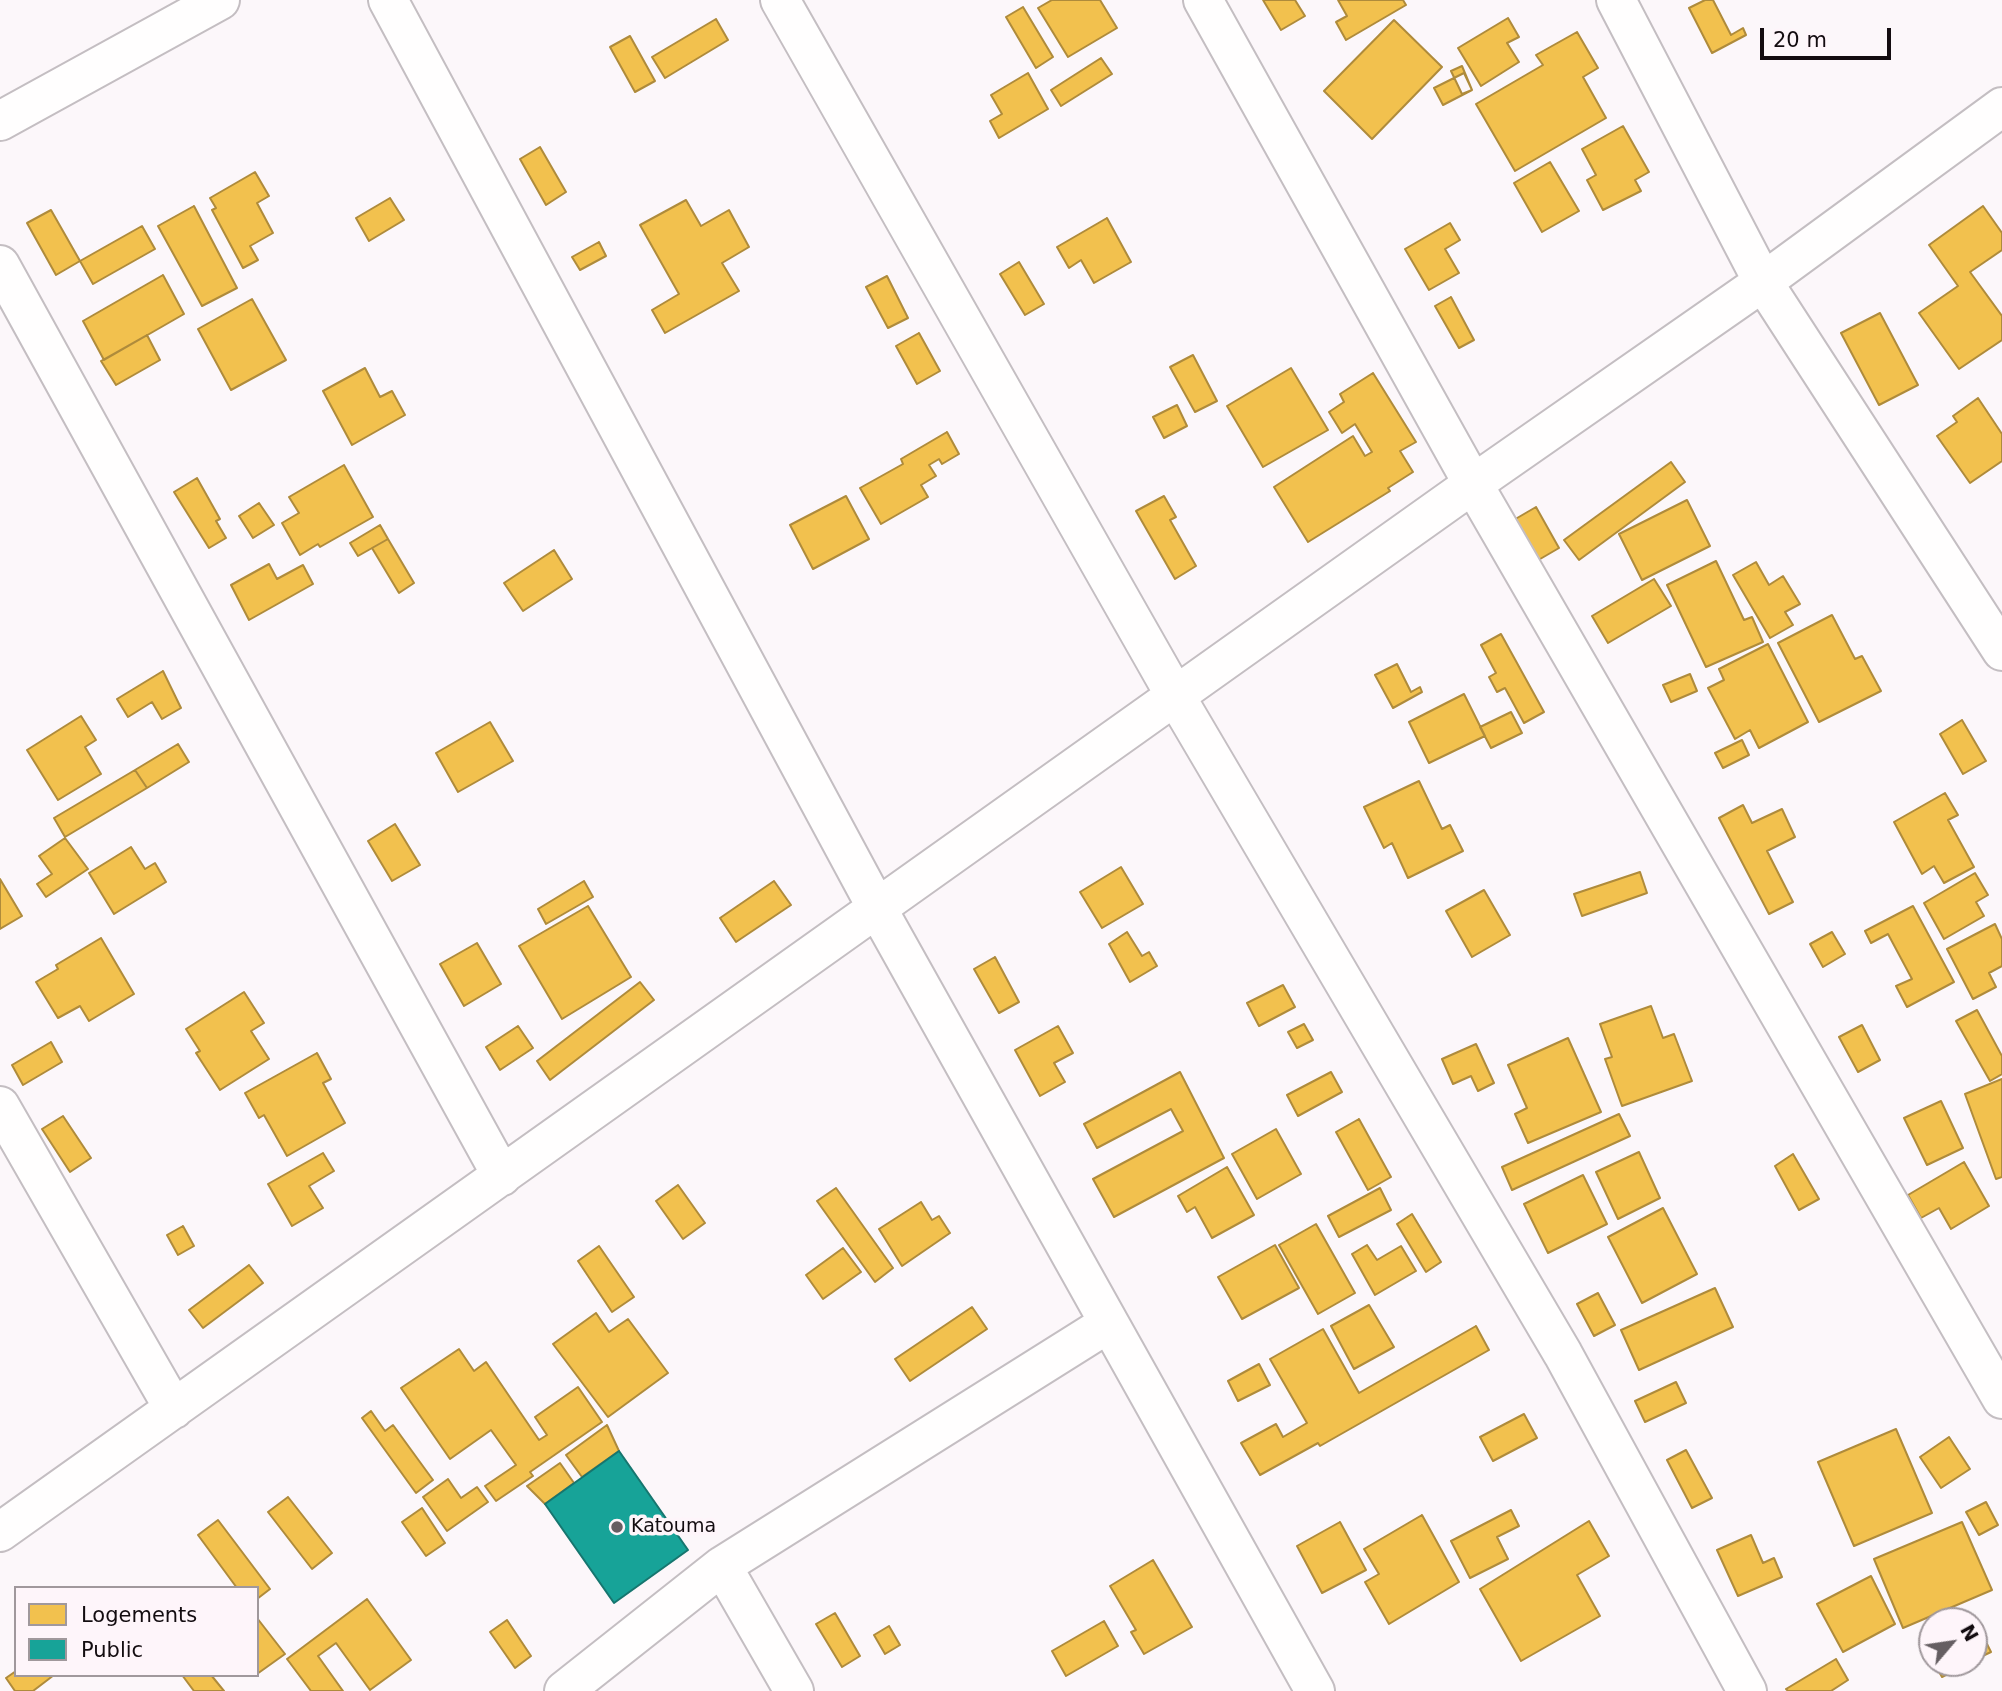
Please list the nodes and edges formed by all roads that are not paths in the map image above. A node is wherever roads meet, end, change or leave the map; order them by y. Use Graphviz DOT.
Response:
graph roads {
  1 [pos="220,0"];
  2 [pos="388,0"];
  3 [pos="780,0"];
  4 [pos="1203,0"];
  5 [pos="1616,0"];
  6 [pos="2002,107"];
  7 [pos="0,121"];
  8 [pos="0,265"];
  9 [pos="1763,282"];
  10 [pos="1473,484"];
  11 [pos="1996,625"];
  12 [pos="1176,697"];
  13 [pos="878,910"];
  14 [pos="0,1106"];
  15 [pos="502,1176"];
  16 [pos="1109,1323"];
  17 [pos="2002,1399"];
  18 [pos="174,1409"];
  19 [pos="0,1532"];
  20 [pos="722,1566"];
  21 [pos="564,1691"];
  22 [pos="793,1691"];
  23 [pos="1315,1691"];
  24 [pos="1747,1691"];
  1 -- 7 [label="street"];
  2 -- 13 [label="street"];
  3 -- 12 [label="street"];
  4 -- 10 [label="street"];
  5 -- 9 [label="street"];
  6 -- 9 [label="street"];
  8 -- 15 [label="street"];
  9 -- 10 [label="street"];
  9 -- 11 [label="street"];
  10 -- 12 [label="street"];
  10 -- 17 [label="street"];
  12 -- 13 [label="street"];
  12 -- 24 [label="street"];
  13 -- 15 [label="street"];
  13 -- 16 [label="street"];
  14 -- 18 [label="street"];
  15 -- 18 [label="street"];
  16 -- 20 [label="street"];
  16 -- 23 [label="street"];
  18 -- 19 [label="street"];
  20 -- 21 [label="street"];
  20 -- 22 [label="street"];
}
